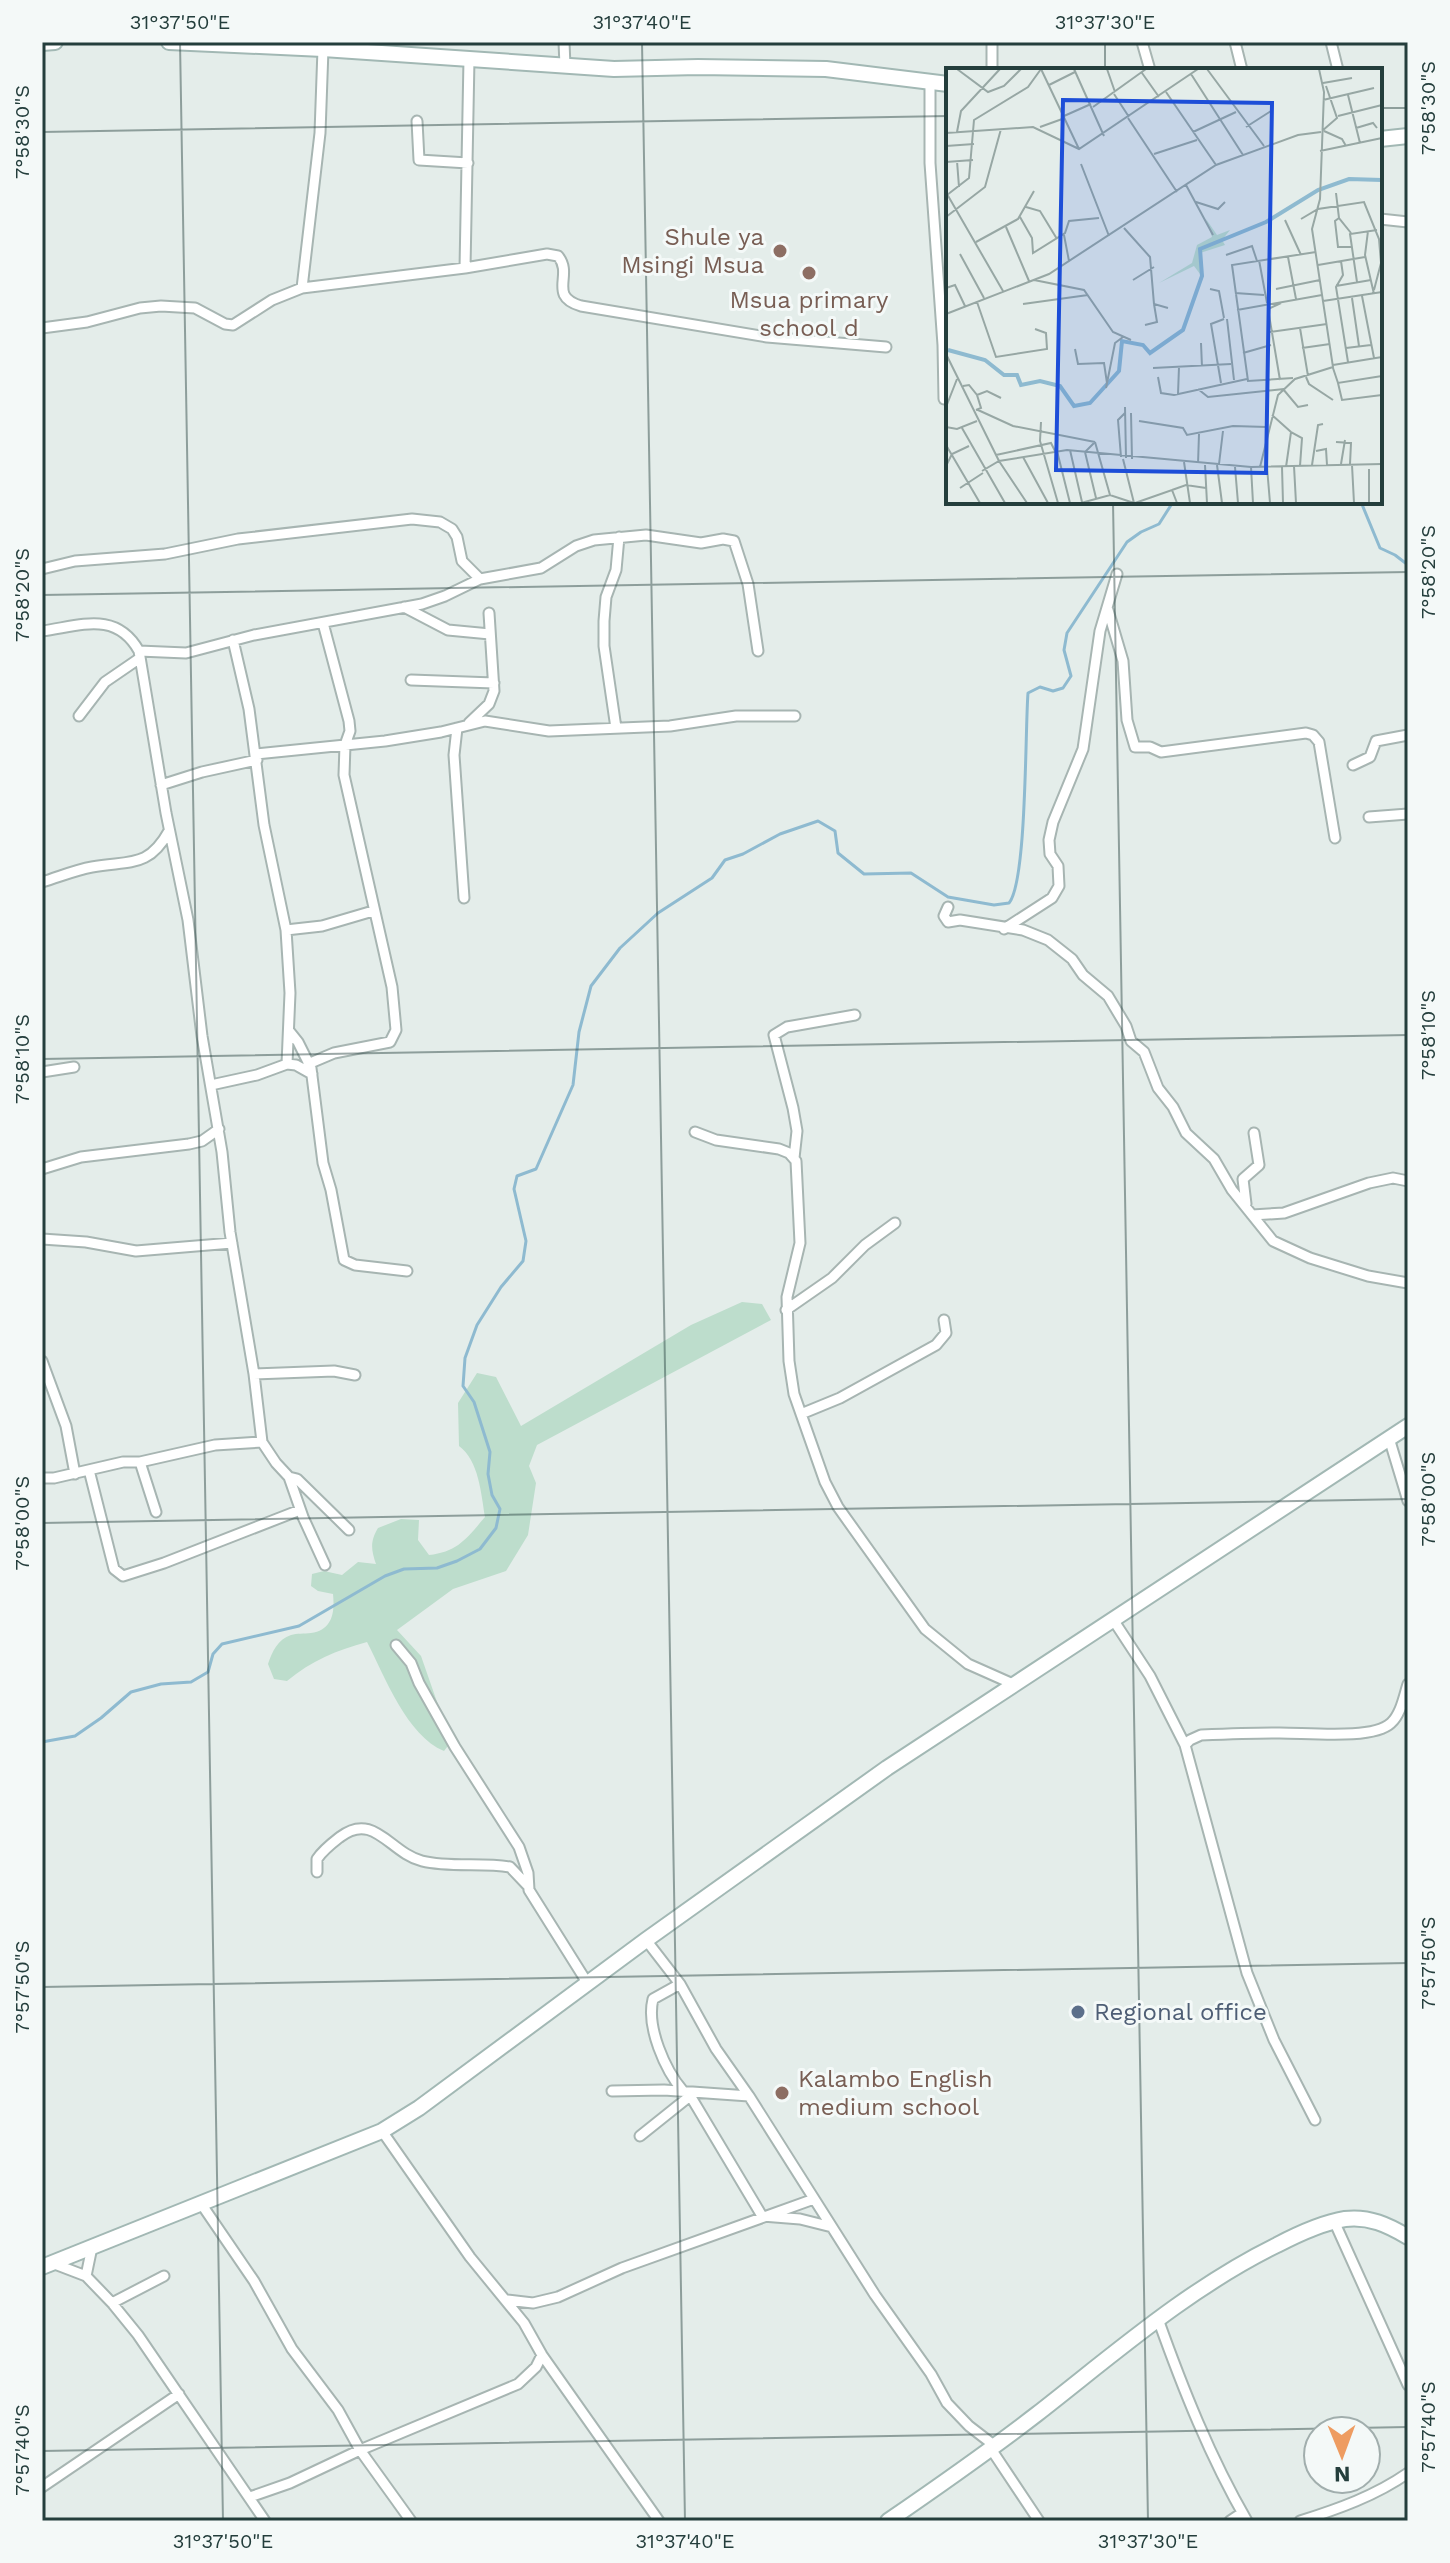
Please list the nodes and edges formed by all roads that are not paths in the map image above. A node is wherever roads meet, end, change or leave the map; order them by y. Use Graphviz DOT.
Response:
graph roads {
  1 [pos="55,42"];
  2 [pos="169,42"];
  3 [pos="564,42"];
  4 [pos="992,42"];
  5 [pos="1142,42"];
  6 [pos="1235,42"];
  7 [pos="1331,42"];
  8 [pos="42,43"];
  9 [pos="216,43"];
  10 [pos="341,46"];
  11 [pos="323,49"];
  12 [pos="420,49"];
  13 [pos="469,59"];
  14 [pos="565,66"];
  15 [pos="992,68"];
  16 [pos="1149,68"];
  17 [pos="1242,68"];
  18 [pos="1338,68"];
  19 [pos="930,82"];
  20 [pos="946,84"];
  21 [pos="417,121"];
  22 [pos="1408,136"];
  23 [pos="1382,139"];
  24 [pos="468,163"];
  25 [pos="1382,219"];
  26 [pos="1408,222"];
  27 [pos="465,268"];
  28 [pos="302,288"];
  29 [pos="42,328"];
  30 [pos="886,347"];
  31 [pos="944,399"];
  32 [pos="619,537"];
  33 [pos="42,569"];
  34 [pos="1117,574"];
  35 [pos="480,579"];
  36 [pos="404,607"];
  37 [pos="1108,610"];
  38 [pos="489,613"];
  39 [pos="323,623"];
  40 [pos="42,631"];
  41 [pos="490,634"];
  42 [pos="233,640"];
  43 [pos="758,651"];
  44 [pos="140,654"];
  45 [pos="411,680"];
  46 [pos="494,683"];
  47 [pos="79,716"];
  48 [pos="795,716"];
  49 [pos="462,726"];
  50 [pos="616,728"];
  51 [pos="1408,735"];
  52 [pos="345,745"];
  53 [pos="256,757"];
  54 [pos="1353,765"];
  55 [pos="161,785"];
  56 [pos="1408,814"];
  57 [pos="1369,817"];
  58 [pos="169,831"];
  59 [pos="1335,838"];
  60 [pos="42,882"];
  61 [pos="464,898"];
  62 [pos="948,907"];
  63 [pos="373,911"];
  64 [pos="1004,929"];
  65 [pos="286,930"];
  66 [pos="855,1015"];
  67 [pos="290,1032"];
  68 [pos="287,1064"];
  69 [pos="74,1067"];
  70 [pos="310,1069"];
  71 [pos="42,1072"];
  72 [pos="211,1085"];
  73 [pos="219,1129"];
  74 [pos="695,1132"];
  75 [pos="1254,1133"];
  76 [pos="794,1158"];
  77 [pos="42,1169"];
  78 [pos="1408,1181"];
  79 [pos="1249,1211"];
  80 [pos="895,1223"];
  81 [pos="42,1239"];
  82 [pos="232,1243"];
  83 [pos="407,1271"];
  84 [pos="1408,1283"];
  85 [pos="786,1310"];
  86 [pos="944,1320"];
  87 [pos="42,1361"];
  88 [pos="254,1374"];
  89 [pos="355,1375"];
  90 [pos="801,1414"];
  91 [pos="1408,1426"];
  92 [pos="1389,1438"];
  93 [pos="262,1442"];
  94 [pos="140,1462"];
  95 [pos="89,1470"];
  96 [pos="75,1474"];
  97 [pos="289,1477"];
  98 [pos="42,1478"];
  99 [pos="1408,1501"];
  100 [pos="300,1510"];
  101 [pos="156,1512"];
  102 [pos="349,1530"];
  103 [pos="325,1565"];
  104 [pos="1112,1618"];
  105 [pos="396,1645"];
  106 [pos="1013,1684"];
  107 [pos="1408,1684"];
  108 [pos="1185,1745"];
  109 [pos="317,1872"];
  110 [pos="528,1886"];
  111 [pos="646,1940"];
  112 [pos="588,1984"];
  113 [pos="680,1984"];
  114 [pos="612,2091"];
  115 [pos="687,2093"];
  116 [pos="749,2096"];
  117 [pos="1315,2120"];
  118 [pos="382,2131"];
  119 [pos="640,2136"];
  120 [pos="814,2199"];
  121 [pos="200,2202"];
  122 [pos="762,2216"];
  123 [pos="1334,2221"];
  124 [pos="832,2227"];
  125 [pos="1408,2237"];
  126 [pos="92,2247"];
  127 [pos="47,2265"];
  128 [pos="86,2276"];
  129 [pos="164,2276"];
  130 [pos="507,2300"];
  131 [pos="112,2303"];
  132 [pos="533,2303"];
  133 [pos="1158,2319"];
  134 [pos="524,2323"];
  135 [pos="542,2355"];
  136 [pos="1408,2385"];
  137 [pos="179,2394"];
  138 [pos="993,2448"];
  139 [pos="360,2450"];
  140 [pos="1408,2473"];
  141 [pos="42,2487"];
  142 [pos="250,2497"];
  143 [pos="1244,2517"];
  144 [pos="265,2521"];
  145 [pos="411,2521"];
  146 [pos="659,2521"];
  147 [pos="888,2521"];
  148 [pos="1039,2521"];
  149 [pos="1230,2521"];
  150 [pos="1300,2521"];
  1 -- 8 [label="street"];
  2 -- 9 [label="street"];
  3 -- 14 [label="street"];
  4 -- 15 [label="street"];
  5 -- 16 [label="street"];
  6 -- 17 [label="street"];
  7 -- 18 [label="street"];
  9 -- 11 [label="street"];
  10 -- 11 [label="street"];
  10 -- 12 [label="street"];
  11 -- 28 [label="street"];
  12 -- 13 [label="street"];
  13 -- 14 [label="street"];
  13 -- 24 [label="street"];
  14 -- 19 [label="street"];
  19 -- 20 [label="street"];
  19 -- 31 [label="street"];
  21 -- 24 [label="street"];
  22 -- 23 [label="street"];
  24 -- 27 [label="street"];
  25 -- 26 [label="street"];
  27 -- 28 [label="street"];
  27 -- 30 [label="street"];
  28 -- 29 [label="street"];
  32 -- 35 [label="street"];
  32 -- 43 [label="street"];
  32 -- 50 [label="street"];
  33 -- 35 [label="street"];
  34 -- 37 [label="street"];
  35 -- 36 [label="street"];
  36 -- 39 [label="street"];
  36 -- 41 [label="street"];
  37 -- 59 [label="street"];
  37 -- 64 [label="street"];
  38 -- 41 [label="street"];
  39 -- 42 [label="street"];
  39 -- 52 [label="street"];
  40 -- 44 [label="street"];
  41 -- 46 [label="street"];
  42 -- 44 [label="street"];
  42 -- 53 [label="street"];
  44 -- 47 [label="street"];
  44 -- 55 [label="street"];
  45 -- 46 [label="street"];
  46 -- 49 [label="street"];
  48 -- 50 [label="street"];
  49 -- 50 [label="street"];
  49 -- 52 [label="street"];
  49 -- 61 [label="street"];
  51 -- 54 [label="street"];
  52 -- 53 [label="street"];
  52 -- 63 [label="street"];
  53 -- 55 [label="street"];
  53 -- 65 [label="street"];
  55 -- 58 [label="street"];
  56 -- 57 [label="street"];
  58 -- 60 [label="street"];
  58 -- 72 [label="street"];
  62 -- 64 [label="street"];
  63 -- 65 [label="street"];
  63 -- 70 [label="street"];
  64 -- 79 [label="street"];
  65 -- 67 [label="street"];
  66 -- 76 [label="street"];
  67 -- 68 [label="street"];
  67 -- 70 [label="street"];
  68 -- 70 [label="street"];
  68 -- 72 [label="street"];
  69 -- 71 [label="street"];
  70 -- 83 [label="street"];
  72 -- 73 [label="street"];
  73 -- 77 [label="street"];
  73 -- 82 [label="street"];
  74 -- 76 [label="street"];
  75 -- 79 [label="street"];
  76 -- 85 [label="street"];
  78 -- 79 [label="street"];
  79 -- 84 [label="street"];
  80 -- 85 [label="street"];
  81 -- 82 [label="street"];
  82 -- 88 [label="street"];
  85 -- 90 [label="street"];
  86 -- 90 [label="street"];
  87 -- 96 [label="street"];
  88 -- 89 [label="street"];
  88 -- 93 [label="street"];
  90 -- 106 [label="street"];
  91 -- 92 [label="street"];
  92 -- 99 [label="street"];
  92 -- 104 [label="street"];
  93 -- 94 [label="street"];
  93 -- 97 [label="street"];
  94 -- 95 [label="street"];
  94 -- 101 [label="street"];
  95 -- 96 [label="street"];
  95 -- 100 [label="street"];
  96 -- 98 [label="street"];
  97 -- 100 [label="street"];
  97 -- 102 [label="street"];
  100 -- 103 [label="street"];
  104 -- 106 [label="street"];
  104 -- 108 [label="street"];
  105 -- 110 [label="street"];
  106 -- 111 [label="street"];
  107 -- 108 [label="street"];
  108 -- 117 [label="street"];
  109 -- 110 [label="street"];
  110 -- 112 [label="street"];
  111 -- 112 [label="street"];
  111 -- 113 [label="street"];
  112 -- 118 [label="street"];
  113 -- 115 [label="street"];
  113 -- 116 [label="street"];
  114 -- 115 [label="street"];
  115 -- 116 [label="street"];
  115 -- 119 [label="street"];
  115 -- 122 [label="street"];
  116 -- 120 [label="street"];
  118 -- 121 [label="street"];
  118 -- 130 [label="street"];
  120 -- 122 [label="street"];
  120 -- 124 [label="street"];
  121 -- 126 [label="street"];
  121 -- 139 [label="street"];
  122 -- 124 [label="street"];
  122 -- 132 [label="street"];
  123 -- 125 [label="street"];
  123 -- 133 [label="street"];
  123 -- 136 [label="street"];
  124 -- 138 [label="street"];
  126 -- 127 [label="street"];
  126 -- 128 [label="street"];
  127 -- 128 [label="street"];
  128 -- 131 [label="street"];
  129 -- 131 [label="street"];
  130 -- 132 [label="street"];
  130 -- 134 [label="street"];
  131 -- 137 [label="street"];
  132 -- 134 [label="street"];
  133 -- 138 [label="street"];
  133 -- 143 [label="street"];
  134 -- 135 [label="street"];
  135 -- 139 [label="street"];
  135 -- 146 [label="street"];
  137 -- 141 [label="street"];
  137 -- 142 [label="street"];
  138 -- 147 [label="street"];
  138 -- 148 [label="street"];
  139 -- 142 [label="street"];
  139 -- 145 [label="street"];
  140 -- 150 [label="street"];
  142 -- 144 [label="street"];
  143 -- 149 [label="street"];
}
